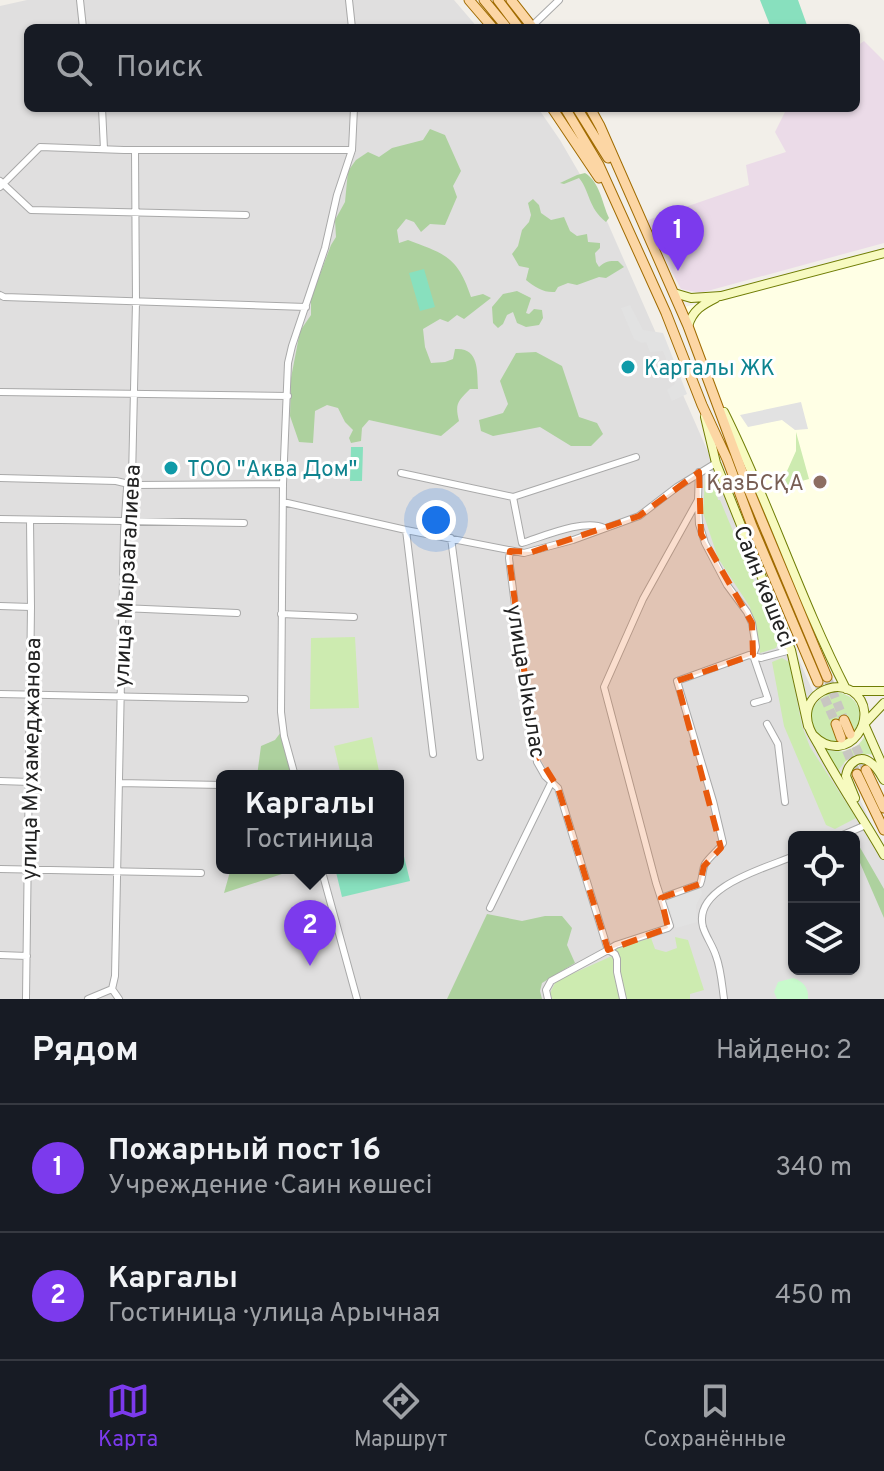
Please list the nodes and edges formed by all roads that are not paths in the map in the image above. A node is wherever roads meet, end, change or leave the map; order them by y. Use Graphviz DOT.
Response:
graph roads {
  1 [pos="80,0"];
  2 [pos="349,0"];
  3 [pos="469,0"];
  4 [pos="484,0"];
  5 [pos="498,0"];
  6 [pos="511,0"];
  7 [pos="559,0"];
  8 [pos="83,24"];
  9 [pos="352,24"];
  10 [pos="490,24"];
  11 [pos="504,24"];
  12 [pos="516,24"];
  13 [pos="531,24"];
  14 [pos="536,24"];
  15 [pos="102,112"];
  16 [pos="354,112"];
  17 [pos="555,112"];
  18 [pos="567,112"];
  19 [pos="579,112"];
  20 [pos="592,112"];
  21 [pos="104,149"];
  22 [pos="135,150"];
  23 [pos="352,150"];
  24 [pos="1,184"];
  25 [pos="625,185"];
  26 [pos="136,213"];
  27 [pos="246,215"];
  28 [pos="621,216"];
  29 [pos="884,253"];
  30 [pos="674,293"];
  31 [pos="0,295"];
  32 [pos="721,296"];
  33 [pos="136,302"];
  34 [pos="306,307"];
  35 [pos="688,326"];
  36 [pos="711,387"];
  37 [pos="0,392"];
  38 [pos="134,393"];
  39 [pos="288,396"];
  40 [pos="702,405"];
  41 [pos="636,457"];
  42 [pos="716,463"];
  43 [pos="699,472"];
  44 [pos="401,473"];
  45 [pos="0,478"];
  46 [pos="129,483"];
  47 [pos="283,484"];
  48 [pos="513,497"];
  49 [pos="698,500"];
  50 [pos="283,502"];
  51 [pos="0,519"];
  52 [pos="30,520"];
  53 [pos="125,521"];
  54 [pos="244,523"];
  55 [pos="604,528"];
  56 [pos="406,530"];
  57 [pos="451,538"];
  58 [pos="510,551"];
  59 [pos="0,606"];
  60 [pos="31,607"];
  61 [pos="122,608"];
  62 [pos="237,613"];
  63 [pos="281,614"];
  64 [pos="354,617"];
  65 [pos="791,650"];
  66 [pos="753,655"];
  67 [pos="849,690"];
  68 [pos="884,691"];
  69 [pos="0,694"];
  70 [pos="31,694"];
  71 [pos="121,697"];
  72 [pos="245,699"];
  73 [pos="754,703"];
  74 [pos="884,703"];
  75 [pos="840,722"];
  76 [pos="767,724"];
  77 [pos="865,724"];
  78 [pos="808,726"];
  79 [pos="813,735"];
  80 [pos="846,736"];
  81 [pos="433,754"];
  82 [pos="480,757"];
  83 [pos="884,769"];
  84 [pos="294,770"];
  85 [pos="884,780"];
  86 [pos="0,781"];
  87 [pos="552,781"];
  88 [pos="30,782"];
  89 [pos="119,783"];
  90 [pos="216,785"];
  91 [pos="785,802"];
  92 [pos="884,808"];
  93 [pos="866,825"];
  94 [pos="884,830"];
  95 [pos="852,831"];
  96 [pos="884,855"];
  97 [pos="788,859"];
  98 [pos="0,869"];
  99 [pos="29,870"];
  100 [pos="117,872"];
  101 [pos="201,873"];
  102 [pos="323,874"];
  103 [pos="661,898"];
  104 [pos="490,908"];
  105 [pos="608,950"];
  106 [pos="0,955"];
  107 [pos="27,956"];
  108 [pos="112,989"];
  109 [pos="26,999"];
  110 [pos="88,999"];
  111 [pos="119,999"];
  112 [pos="357,999"];
  113 [pos="548,999"];
  114 [pos="623,999"];
  115 [pos="724,999"];
  1 -- 8 [label="street"];
  2 -- 9 [label="street"];
  3 -- 10 [label="main road"];
  4 -- 11 [label="main road"];
  5 -- 12 [label="main road"];
  6 -- 13 [label="main road"];
  7 -- 14 [label="street"];
  15 -- 21 [label="street"];
  16 -- 23 [label="street"];
  17 -- 28 [label="main road"];
  18 -- 28 [label="main road"];
  19 -- 25 [label="main road"];
  20 -- 25 [label="main road"];
  21 -- 22 [label="street"];
  21 -- 24 [label="street"];
  22 -- 23 [label="street"];
  22 -- 26 [label="street, улица Мырзагалиева"];
  23 -- 34 [label="street"];
  24 -- 26 [label="street"];
  25 -- 30 [label="main road, Саин көшесі"];
  26 -- 27 [label="street"];
  26 -- 33 [label="street, улица Мырзагалиева"];
  28 -- 40 [label="main road, Саин көшесі"];
  29 -- 32 [label="street"];
  30 -- 32 [label="street"];
  30 -- 35 [label="main road, Саин көшесі"];
  31 -- 33 [label="street"];
  32 -- 35 [label="street"];
  33 -- 34 [label="street"];
  33 -- 38 [label="street, улица Мырзагалиева"];
  34 -- 39 [label="street"];
  35 -- 36 [label="main road, Саин көшесі"];
  36 -- 40 [label="main road"];
  36 -- 67 [label="street, Саин көшесі"];
  37 -- 38 [label="street"];
  38 -- 39 [label="street"];
  38 -- 46 [label="street, улица Мырзагалиева"];
  39 -- 47 [label="street"];
  40 -- 42 [label="street, Саин көшесі"];
  41 -- 48 [label="street"];
  42 -- 43 [label="street"];
  42 -- 65 [label="street, Саин көшесі"];
  43 -- 49 [label="street"];
  43 -- 55 [label="street"];
  44 -- 48 [label="street"];
  45 -- 46 [label="street"];
  46 -- 47 [label="street"];
  46 -- 53 [label="street, улица Мырзагалиева"];
  47 -- 50 [label="street"];
  48 -- 55 [label="street"];
  49 -- 66 [label="street"];
  49 -- 103 [label="street"];
  50 -- 56 [label="street"];
  50 -- 63 [label="street"];
  51 -- 52 [label="street"];
  52 -- 53 [label="street"];
  52 -- 60 [label="street, улица Мухамеджанова"];
  53 -- 54 [label="street"];
  53 -- 61 [label="street, улица Мырзагалиева"];
  55 -- 58 [label="street"];
  56 -- 57 [label="street"];
  56 -- 81 [label="street"];
  57 -- 58 [label="street"];
  57 -- 82 [label="street"];
  58 -- 87 [label="street, улица Ыкылас"];
  59 -- 60 [label="street"];
  60 -- 70 [label="street, улица Мухамеджанова"];
  61 -- 62 [label="street"];
  61 -- 71 [label="street, улица Мырзагалиева"];
  63 -- 64 [label="street"];
  63 -- 84 [label="street"];
  65 -- 66 [label="street"];
  65 -- 78 [label="street, Саин көшесі"];
  66 -- 73 [label="street"];
  66 -- 103 [label="street"];
  67 -- 68 [label="street"];
  67 -- 77 [label="street"];
  67 -- 78 [label="street"];
  69 -- 70 [label="street"];
  70 -- 71 [label="street"];
  70 -- 88 [label="street, улица Мухамеджанова"];
  71 -- 72 [label="street"];
  71 -- 89 [label="street, улица Мырзагалиева"];
  74 -- 77 [label="street"];
  75 -- 80 [label="main road"];
  76 -- 91 [label="street"];
  77 -- 79 [label="street"];
  77 -- 83 [label="street"];
  78 -- 79 [label="street"];
  79 -- 93 [label="street"];
  85 -- 93 [label="street"];
  86 -- 88 [label="street"];
  87 -- 104 [label="street"];
  87 -- 105 [label="street, улица Ыкылас"];
  88 -- 99 [label="street, улица Мухамеджанова"];
  89 -- 90 [label="street"];
  89 -- 100 [label="street, улица Мырзагалиева"];
  92 -- 94 [label="main road"];
  93 -- 95 [label="street"];
  93 -- 96 [label="street"];
  97 -- 115 [label="street"];
  98 -- 99 [label="street"];
  99 -- 100 [label="street"];
  99 -- 107 [label="street, улица Мухамеджанова"];
  100 -- 101 [label="street"];
  100 -- 108 [label="street, улица Мырзагалиева"];
  102 -- 112 [label="street"];
  103 -- 105 [label="street"];
  105 -- 113 [label="street"];
  105 -- 114 [label="street, улица Ыкылас"];
  106 -- 107 [label="street"];
  107 -- 109 [label="street, улица Мухамеджанова"];
  108 -- 110 [label="street"];
  108 -- 111 [label="street"];
}
